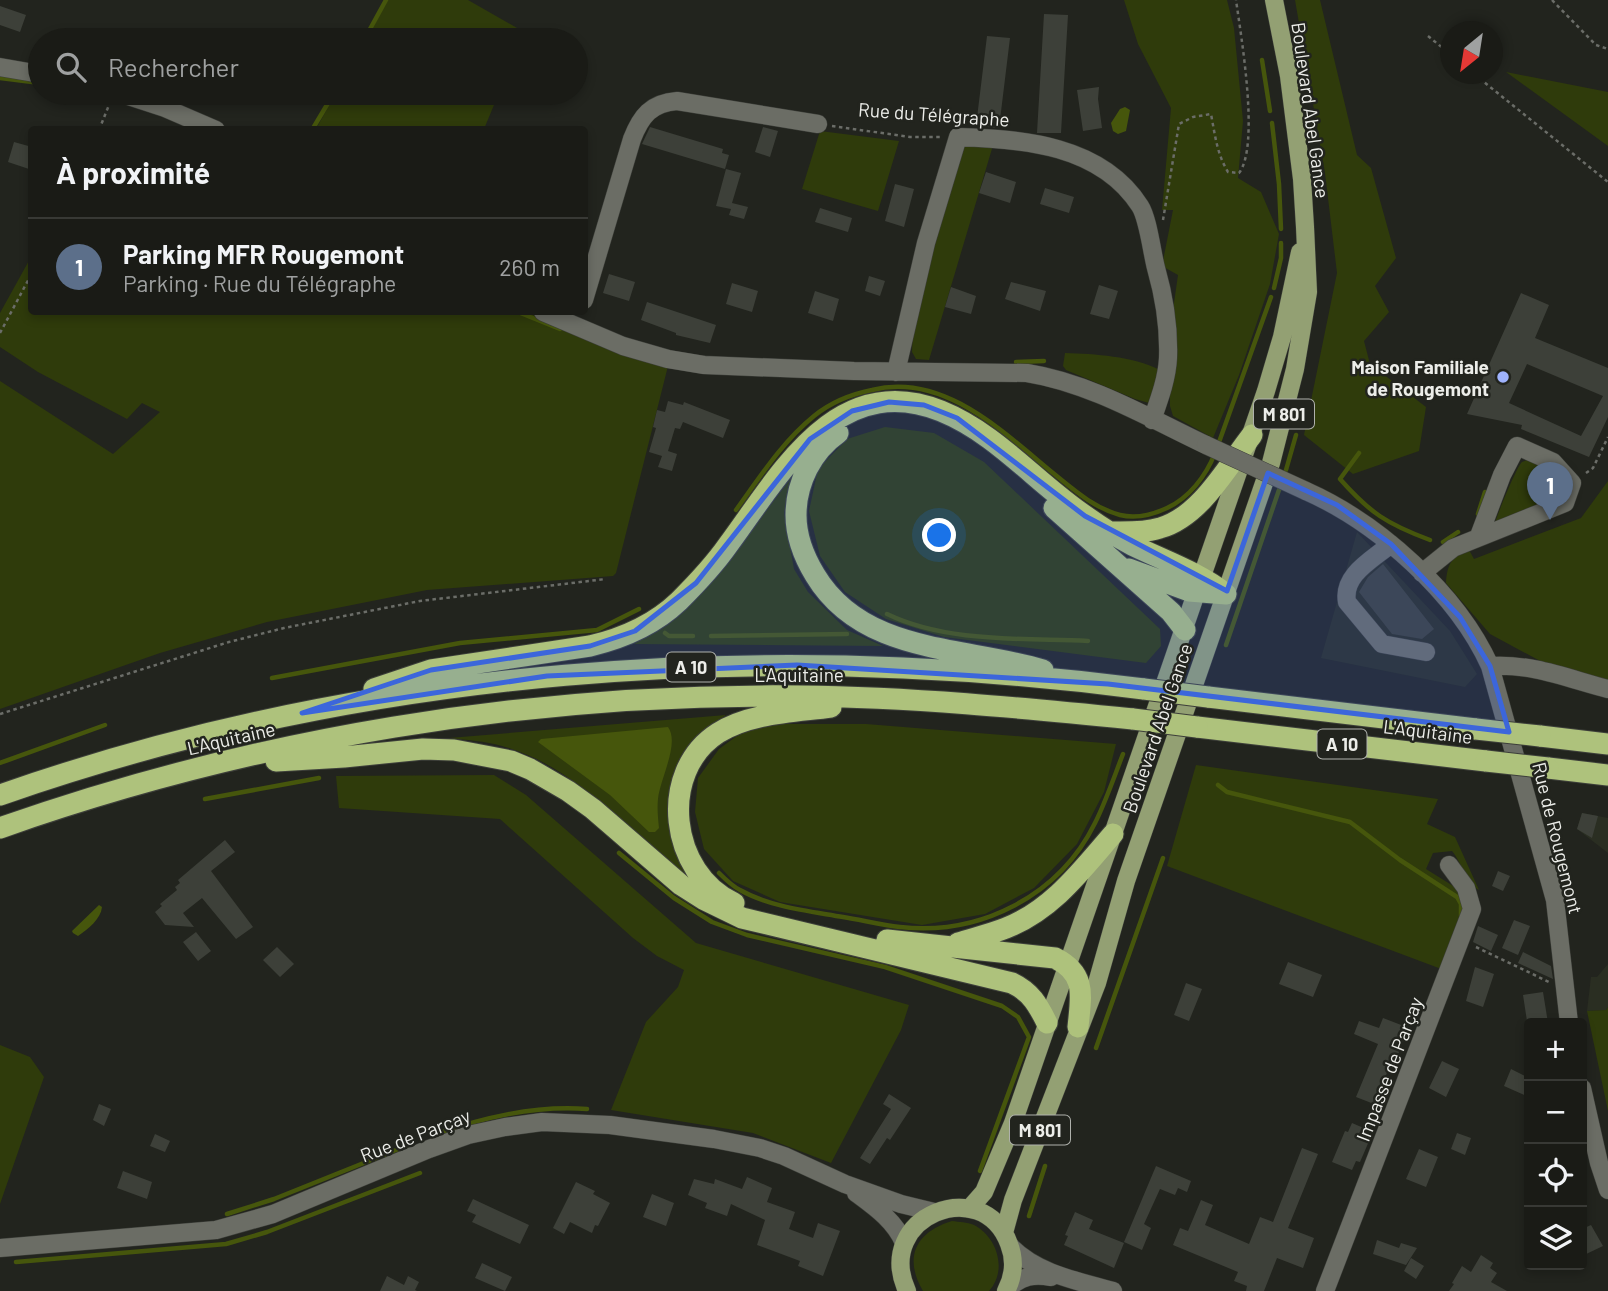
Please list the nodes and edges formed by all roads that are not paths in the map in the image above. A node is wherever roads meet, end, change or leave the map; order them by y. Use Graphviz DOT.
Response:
graph roads {
  1 [pos="1274,0"];
  2 [pos="0,67"];
  3 [pos="28,72"];
  4 [pos="148,105"];
  5 [pos="818,124"];
  6 [pos="207,126"];
  7 [pos="1305,227"];
  8 [pos="588,287"];
  9 [pos="558,315"];
  10 [pos="579,319"];
  11 [pos="896,372"];
  12 [pos="1152,420"];
  13 [pos="1252,435"];
  14 [pos="1110,531"];
  15 [pos="1479,536"];
  16 [pos="1391,544"];
  17 [pos="1117,565"];
  18 [pos="1422,573"];
  19 [pos="1200,585"];
  20 [pos="1226,594"];
  21 [pos="1185,630"];
  22 [pos="1426,652"];
  23 [pos="1490,666"];
  24 [pos="1082,682"];
  25 [pos="1608,689"];
  26 [pos="885,698"];
  27 [pos="302,713"];
  28 [pos="1608,744"];
  29 [pos="218,763"];
  30 [pos="1608,775"];
  31 [pos="0,796"];
  32 [pos="0,828"];
  33 [pos="1112,834"];
  34 [pos="1449,865"];
  35 [pos="948,946"];
  36 [pos="1068,965"];
  37 [pos="1568,1018"];
  38 [pos="1047,1023"];
  39 [pos="1079,1027"];
  40 [pos="1587,1111"];
  41 [pos="845,1184"];
  42 [pos="1608,1190"];
  43 [pos="969,1209"];
  44 [pos="933,1212"];
  45 [pos="1007,1240"];
  46 [pos="904,1243"];
  47 [pos="0,1248"];
  48 [pos="1072,1280"];
  49 [pos="1007,1289"];
  50 [pos="907,1291"];
  51 [pos="1113,1291"];
  52 [pos="1325,1291"];
  1 -- 7 [label="main road, Boulevard Abel Gance / M 801"];
  2 -- 3 [label="street"];
  4 -- 6 [label="street"];
  5 -- 8 [label="street"];
  7 -- 13 [label="main road, Boulevard Abel Gance / M 801"];
  7 -- 20 [label="main road, Boulevard Abel Gance / M 801"];
  9 -- 10 [label="street"];
  10 -- 11 [label="street"];
  11 -- 12 [label="street"];
  11 -- 12 [label="street, Rue du Télégraphe"];
  12 -- 16 [label="street, bridge"];
  13 -- 14 [label="highway"];
  13 -- 19 [label="main road, Boulevard Abel Gance / M 801"];
  14 -- 19 [label="highway"];
  14 -- 27 [label="highway"];
  15 -- 15 [label="street"];
  15 -- 18 [label="street"];
  16 -- 18 [label="street"];
  16 -- 22 [label="street"];
  17 -- 19 [label="highway"];
  17 -- 21 [label="highway"];
  17 -- 24 [label="highway"];
  18 -- 23 [label="street"];
  19 -- 20 [label="highway"];
  19 -- 21 [label="main road, Boulevard Abel Gance / M 801"];
  20 -- 39 [label="main road, Boulevard Abel Gance / M 801"];
  21 -- 33 [label="main road, Boulevard Abel Gance / M 801"];
  23 -- 25 [label="street"];
  23 -- 37 [label="street, Rue de Rougemont"];
  24 -- 27 [label="highway, L'Aquitaine / A 10"];
  24 -- 28 [label="highway, L'Aquitaine / A 10, bridge"];
  26 -- 29 [label="highway, L'Aquitaine / A 10"];
  26 -- 30 [label="highway, L'Aquitaine / A 10, bridge"];
  26 -- 35 [label="highway"];
  27 -- 31 [label="highway, L'Aquitaine / A 10"];
  29 -- 32 [label="highway, L'Aquitaine / A 10"];
  29 -- 38 [label="highway"];
  33 -- 35 [label="highway"];
  33 -- 36 [label="main road, Boulevard Abel Gance / M 801"];
  34 -- 52 [label="street, Impasse de Parçay"];
  35 -- 36 [label="highway"];
  36 -- 38 [label="main road, Boulevard Abel Gance / M 801"];
  36 -- 39 [label="highway"];
  38 -- 43 [label="main road, Boulevard Abel Gance / M 801"];
  39 -- 45 [label="main road, Boulevard Abel Gance / M 801"];
  40 -- 42 [label="street"];
  41 -- 44 [label="street, Rue de Parçay"];
  41 -- 46 [label="street, Rue de Parçay"];
  41 -- 47 [label="street, Rue de Parçay"];
  43 -- 44 [label="main road"];
  43 -- 45 [label="main road"];
  44 -- 46 [label="main road"];
  45 -- 48 [label="street"];
  45 -- 49 [label="main road, M 801"];
  46 -- 50 [label="main road"];
  48 -- 49 [label="street"];
  48 -- 51 [label="street"];
}
